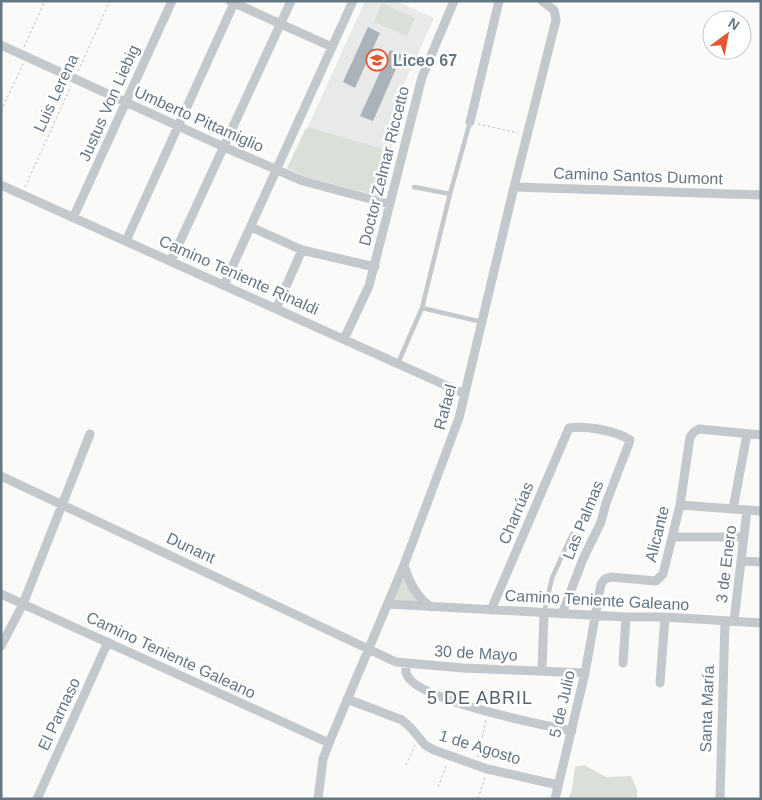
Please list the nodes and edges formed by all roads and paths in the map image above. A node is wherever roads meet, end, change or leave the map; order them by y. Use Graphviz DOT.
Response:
graph roads {
  1 [pos="45,1"];
  2 [pos="110,1"];
  3 [pos="172,1"];
  4 [pos="290,1"];
  5 [pos="353,1"];
  6 [pos="454,1"];
  7 [pos="499,1"];
  8 [pos="542,1"];
  9 [pos="233,2"];
  10 [pos="280,24"];
  11 [pos="1,45"];
  12 [pos="332,47"];
  13 [pos="24,55"];
  14 [pos="75,79"];
  15 [pos="126,102"];
  16 [pos="1,111"];
  17 [pos="470,122"];
  18 [pos="179,126"];
  19 [pos="527,136"];
  20 [pos="224,147"];
  21 [pos="277,170"];
  22 [pos="1,186"];
  23 [pos="414,187"];
  24 [pos="514,187"];
  25 [pos="450,194"];
  26 [pos="22,195"];
  27 [pos="761,195"];
  28 [pos="389,204"];
  29 [pos="73,218"];
  30 [pos="251,227"];
  31 [pos="126,242"];
  32 [pos="302,250"];
  33 [pos="171,261"];
  34 [pos="375,267"];
  35 [pos="224,285"];
  36 [pos="422,308"];
  37 [pos="276,309"];
  38 [pos="482,322"];
  39 [pos="344,339"];
  40 [pos="398,363"];
  41 [pos="465,394"];
  42 [pos="90,434"];
  43 [pos="747,434"];
  44 [pos="761,435"];
  45 [pos="628,438"];
  46 [pos="1,476"];
  47 [pos="63,505"];
  48 [pos="680,506"];
  49 [pos="734,509"];
  50 [pos="747,510"];
  51 [pos="761,511"];
  52 [pos="572,534"];
  53 [pos="744,537"];
  54 [pos="672,538"];
  55 [pos="741,561"];
  56 [pos="761,562"];
  57 [pos="404,565"];
  58 [pos="1,594"];
  59 [pos="22,604"];
  60 [pos="388,604"];
  61 [pos="432,607"];
  62 [pos="492,610"];
  63 [pos="544,613"];
  64 [pos="562,614"];
  65 [pos="594,616"];
  66 [pos="626,617"];
  67 [pos="665,618"];
  68 [pos="729,621"];
  69 [pos="761,622"];
  70 [pos="108,642"];
  71 [pos="1,646"];
  72 [pos="368,648"];
  73 [pos="623,663"];
  74 [pos="407,664"];
  75 [pos="542,671"];
  76 [pos="586,674"];
  77 [pos="660,683"];
  78 [pos="347,699"];
  79 [pos="488,712"];
  80 [pos="572,731"];
  81 [pos="418,737"];
  82 [pos="329,743"];
  83 [pos="447,756"];
  84 [pos="406,765"];
  85 [pos="476,765"];
  86 [pos="487,769"];
  87 [pos="558,785"];
  88 [pos="438,787"];
  89 [pos="36,799"];
  90 [pos="318,799"];
  91 [pos="478,799"];
  92 [pos="555,799"];
  93 [pos="720,799"];
  1 -- 13 [label="path"];
  2 -- 14 [label="path, Luis Lerena"];
  3 -- 15 [label="street, Justus Von Liebig"];
  4 -- 10 [label="street"];
  5 -- 12 [label="street"];
  6 -- 28 [label="street, Doctor Zelmar Riccetto"];
  7 -- 17 [label="street"];
  8 -- 19 [label="street, Rafael"];
  9 -- 10 [label="street"];
  9 -- 18 [label="street"];
  10 -- 12 [label="street"];
  10 -- 20 [label="street"];
  11 -- 13 [label="street, Umberto Pittamiglio"];
  12 -- 21 [label="street"];
  13 -- 14 [label="street, Umberto Pittamiglio"];
  13 -- 16 [label="path"];
  14 -- 15 [label="street, Umberto Pittamiglio"];
  14 -- 26 [label="path, Luis Lerena"];
  15 -- 18 [label="street, Umberto Pittamiglio"];
  15 -- 29 [label="street, Justus Von Liebig"];
  17 -- 19 [label="path"];
  17 -- 25 [label="lane"];
  18 -- 20 [label="street, Umberto Pittamiglio"];
  18 -- 31 [label="street"];
  19 -- 24 [label="street, Rafael"];
  20 -- 21 [label="street, Umberto Pittamiglio"];
  20 -- 33 [label="street"];
  21 -- 28 [label="street, Umberto Pittamiglio"];
  21 -- 30 [label="street"];
  22 -- 26 [label="street, Camino Teniente Rinaldi"];
  23 -- 25 [label="lane"];
  24 -- 27 [label="street, Camino Santos Dumont"];
  24 -- 38 [label="street, Rafael"];
  25 -- 36 [label="lane"];
  26 -- 29 [label="street, Camino Teniente Rinaldi"];
  28 -- 34 [label="street, Doctor Zelmar Riccetto"];
  29 -- 31 [label="street, Camino Teniente Rinaldi"];
  30 -- 32 [label="street"];
  30 -- 35 [label="street"];
  31 -- 33 [label="street, Camino Teniente Rinaldi"];
  32 -- 34 [label="street"];
  32 -- 37 [label="street"];
  33 -- 35 [label="street, Camino Teniente Rinaldi"];
  34 -- 39 [label="street, Doctor Zelmar Riccetto"];
  35 -- 37 [label="street, Camino Teniente Rinaldi"];
  36 -- 38 [label="lane"];
  36 -- 40 [label="lane"];
  37 -- 39 [label="street, Camino Teniente Rinaldi"];
  38 -- 41 [label="street, Rafael"];
  39 -- 40 [label="street, Camino Teniente Rinaldi"];
  40 -- 41 [label="street, Camino Teniente Rinaldi"];
  41 -- 57 [label="street, Rafael"];
  42 -- 47 [label="street"];
  43 -- 44 [label="street"];
  43 -- 48 [label="street, Alicante"];
  43 -- 49 [label="street"];
  45 -- 62 [label="street, Charrúas"];
  45 -- 64 [label="street, Las Palmas"];
  46 -- 47 [label="street, Dunant"];
  47 -- 59 [label="street"];
  47 -- 72 [label="street, Dunant"];
  48 -- 49 [label="street"];
  48 -- 54 [label="street, Alicante"];
  49 -- 50 [label="street"];
  50 -- 51 [label="street"];
  50 -- 53 [label="street, 3 de Enero"];
  52 -- 63 [label="lane"];
  53 -- 54 [label="street"];
  53 -- 55 [label="street, 3 de Enero"];
  54 -- 65 [label="street, Alicante"];
  55 -- 56 [label="street"];
  55 -- 68 [label="street, 3 de Enero"];
  57 -- 60 [label="street, Rafael"];
  57 -- 61 [label="street"];
  58 -- 59 [label="street, Camino Teniente Galeano"];
  59 -- 70 [label="street, Camino Teniente Galeano"];
  59 -- 71 [label="street"];
  60 -- 61 [label="street, Camino Teniente Galeano"];
  60 -- 72 [label="street, Rafael"];
  61 -- 62 [label="street, Camino Teniente Galeano"];
  62 -- 63 [label="street, Camino Teniente Galeano"];
  63 -- 64 [label="street, Camino Teniente Galeano"];
  63 -- 75 [label="street"];
  64 -- 65 [label="street, Camino Teniente Galeano"];
  65 -- 66 [label="street, Camino Teniente Galeano"];
  65 -- 76 [label="street, 5 de Julio"];
  66 -- 67 [label="street, Camino Teniente Galeano"];
  66 -- 73 [label="street"];
  67 -- 68 [label="street, Camino Teniente Galeano"];
  67 -- 77 [label="street"];
  68 -- 69 [label="street, Camino Teniente Galeano"];
  68 -- 93 [label="street, Santa María"];
  70 -- 82 [label="street, Camino Teniente Galeano"];
  70 -- 89 [label="street, El Parnaso"];
  72 -- 74 [label="street, 30 de Mayo"];
  72 -- 78 [label="street, Rafael"];
  74 -- 75 [label="street, 30 de Mayo"];
  74 -- 79 [label="street"];
  75 -- 76 [label="street, 30 de Mayo"];
  76 -- 80 [label="street, 5 de Julio"];
  78 -- 81 [label="street, 1 de Agosto"];
  78 -- 82 [label="street, Rafael"];
  79 -- 80 [label="street"];
  79 -- 85 [label="path"];
  80 -- 87 [label="street, 5 de Julio"];
  81 -- 83 [label="street, 1 de Agosto"];
  81 -- 84 [label="path"];
  82 -- 90 [label="street, Rafael"];
  83 -- 85 [label="street, 1 de Agosto"];
  83 -- 88 [label="path"];
  85 -- 86 [label="street, 1 de Agosto"];
  86 -- 87 [label="street, 1 de Agosto"];
  86 -- 91 [label="path"];
  87 -- 92 [label="street, 5 de Julio"];
}
